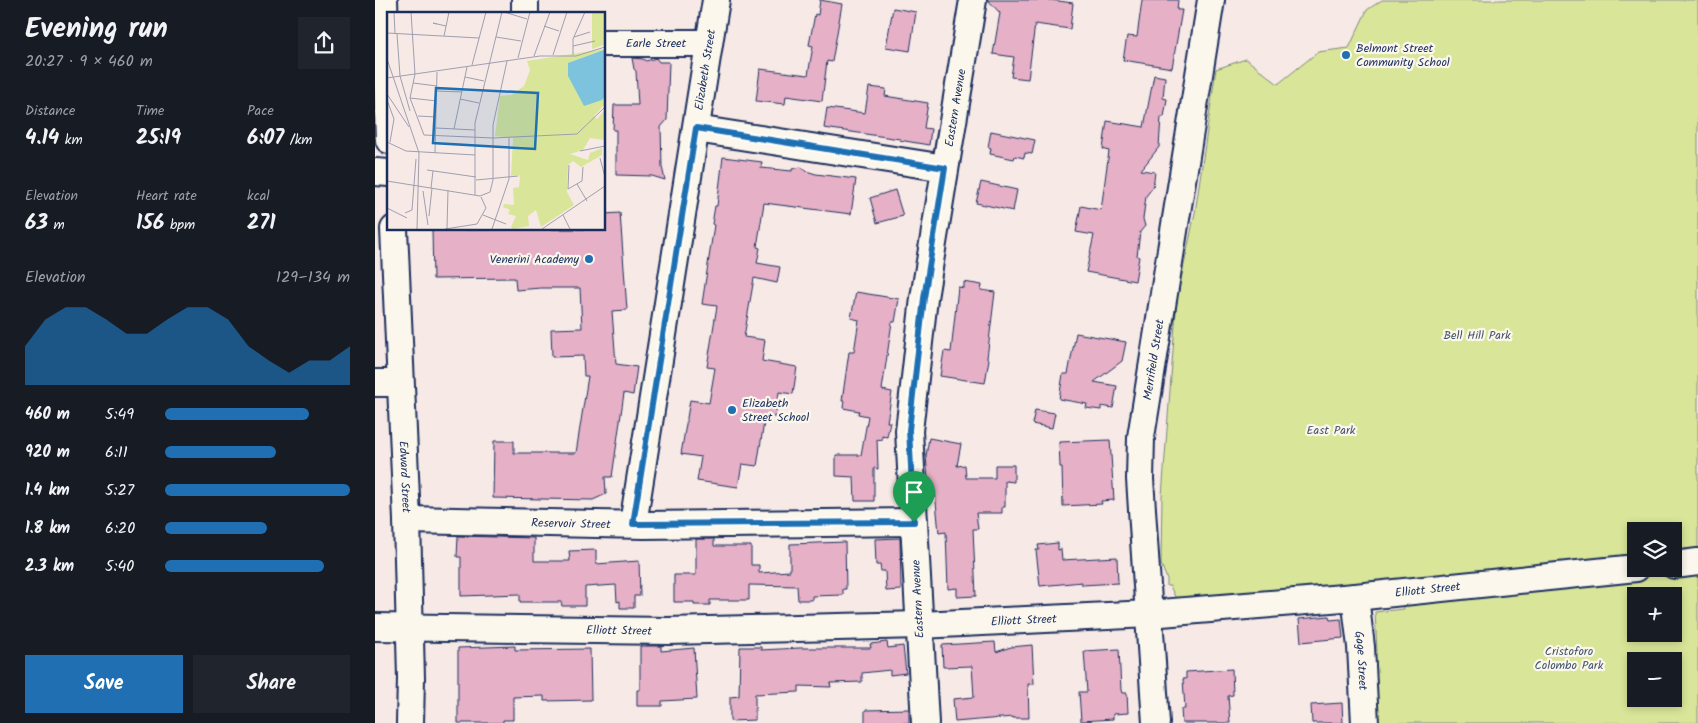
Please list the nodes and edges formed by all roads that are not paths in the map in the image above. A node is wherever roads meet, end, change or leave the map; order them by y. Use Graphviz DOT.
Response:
graph roads {
  1 [pos="384,0"];
  2 [pos="716,0"];
  3 [pos="973,0"];
  4 [pos="1211,0"];
  5 [pos="605,43"];
  6 [pos="709,43"];
  7 [pos="387,44"];
  8 [pos="696,128"];
  9 [pos="945,168"];
  10 [pos="394,230"];
  11 [pos="388,383"];
  12 [pos="407,520"];
  13 [pos="914,522"];
  14 [pos="633,524"];
  15 [pos="1698,562"];
  16 [pos="1682,564"];
  17 [pos="1627,569"];
  18 [pos="1355,597"];
  19 [pos="1149,614"];
  20 [pos="920,625"];
  21 [pos="375,627"];
  22 [pos="410,628"];
  23 [pos="410,723"];
  24 [pos="925,723"];
  25 [pos="1156,723"];
  26 [pos="1365,723"];
  1 -- 7 [label="street"];
  2 -- 6 [label="street, Elizabeth Street"];
  3 -- 9 [label="street, Eastern Avenue"];
  4 -- 19 [label="street, Merrifield Street"];
  5 -- 6 [label="street, Earle Street"];
  6 -- 8 [label="street, Elizabeth Street"];
  8 -- 9 [label="street"];
  8 -- 14 [label="street, Elizabeth Street"];
  9 -- 13 [label="street, Eastern Avenue"];
  10 -- 11 [label="street, Edward Street"];
  11 -- 12 [label="street, Edward Street"];
  12 -- 14 [label="street, Reservoir Street"];
  12 -- 22 [label="street, Edward Street"];
  13 -- 14 [label="street, Reservoir Street"];
  13 -- 20 [label="street, Eastern Avenue"];
  15 -- 16 [label="street"];
  17 -- 18 [label="street, Elliott Street"];
  18 -- 19 [label="street, Elliott Street"];
  18 -- 26 [label="street, Gage Street"];
  19 -- 20 [label="street, Elliott Street"];
  19 -- 25 [label="street, Merrifield Street"];
  20 -- 22 [label="street, Elliott Street"];
  20 -- 24 [label="street, Eastern Avenue"];
  21 -- 22 [label="street, Elliott Street"];
  22 -- 23 [label="street, Edward Street"];
}
